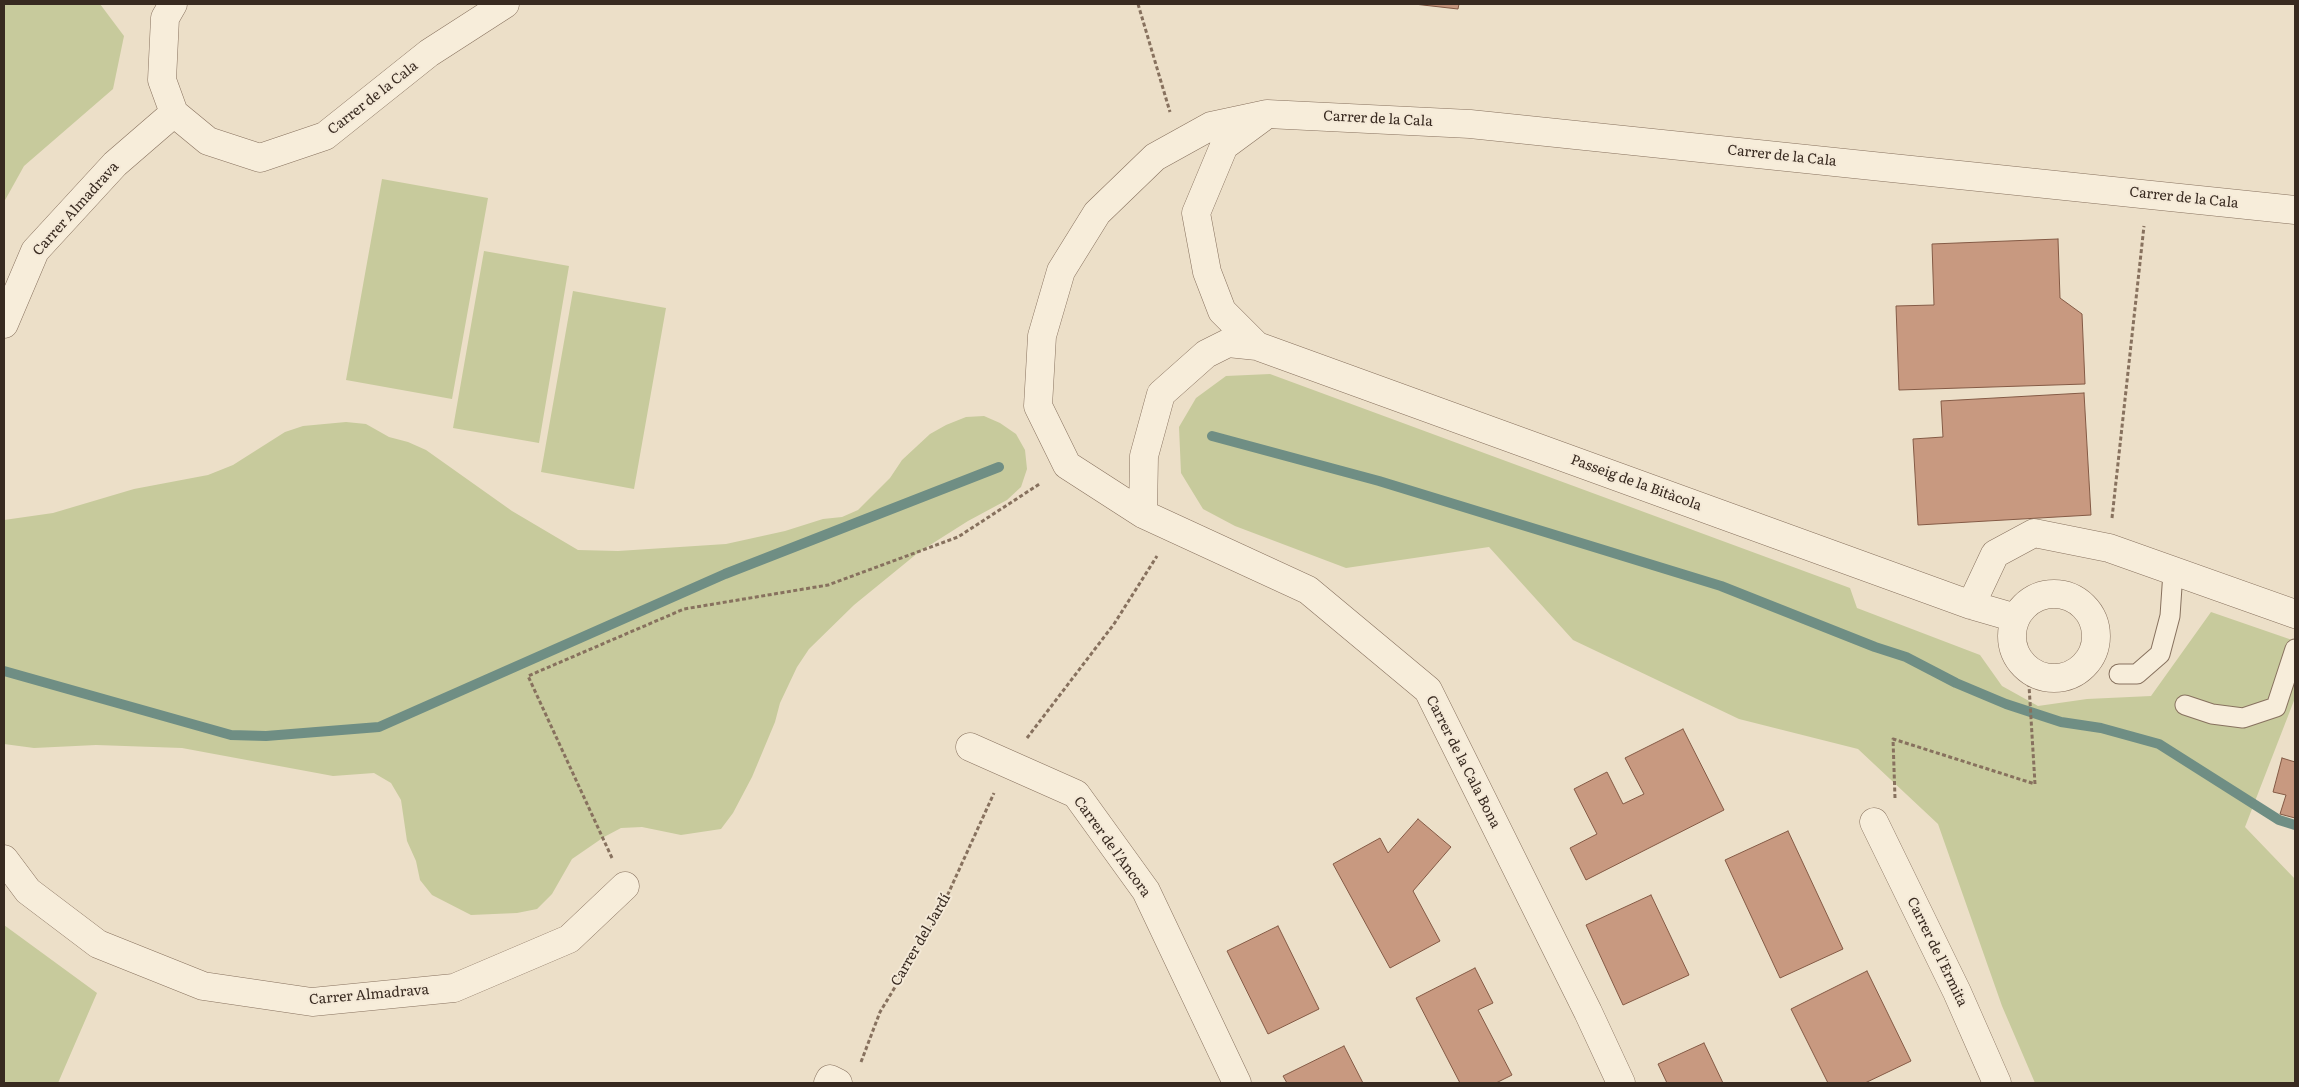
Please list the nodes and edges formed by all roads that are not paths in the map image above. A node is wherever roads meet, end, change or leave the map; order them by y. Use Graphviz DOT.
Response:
graph roads {
  1 [pos="173,4"];
  2 [pos="504,4"];
  3 [pos="174,113"];
  4 [pos="1267,114"];
  5 [pos="2295,210"];
  6 [pos="4,324"];
  7 [pos="1257,346"];
  8 [pos="1067,465"];
  9 [pos="1142,514"];
  10 [pos="2173,572"];
  11 [pos="1972,605"];
  12 [pos="2295,614"];
  13 [pos="2016,618"];
  14 [pos="2295,649"];
  15 [pos="2119,674"];
  16 [pos="2185,705"];
  17 [pos="970,747"];
  18 [pos="1874,822"];
  19 [pos="4,858"];
  20 [pos="625,886"];
  21 [pos="828,1083"];
  22 [pos="838,1083"];
  23 [pos="1237,1083"];
  24 [pos="1621,1083"];
  25 [pos="1997,1083"];
  1 -- 3 [label="street"];
  2 -- 3 [label="street, Carrer de la Cala"];
  3 -- 6 [label="street, Carrer Almadrava"];
  4 -- 5 [label="street, Carrer de la Cala"];
  4 -- 7 [label="street"];
  4 -- 8 [label="street, Carrer de la Cala"];
  7 -- 9 [label="street"];
  7 -- 11 [label="street, Passeig de la Bitàcola"];
  8 -- 9 [label="street, Carrer de la Cala Bona"];
  9 -- 24 [label="street, Carrer de la Cala Bona"];
  10 -- 11 [label="street"];
  10 -- 12 [label="street"];
  10 -- 15 [label="lane"];
  11 -- 13 [label="street, Passeig de la Bitàcola"];
  13 -- 13 [label="street"];
  14 -- 16 [label="lane"];
  17 -- 23 [label="street, Carrer de l'Ancora"];
  18 -- 25 [label="street, Carrer de l'Ermita"];
  19 -- 20 [label="street, Carrer Almadrava"];
  21 -- 22 [label="street"];
}
